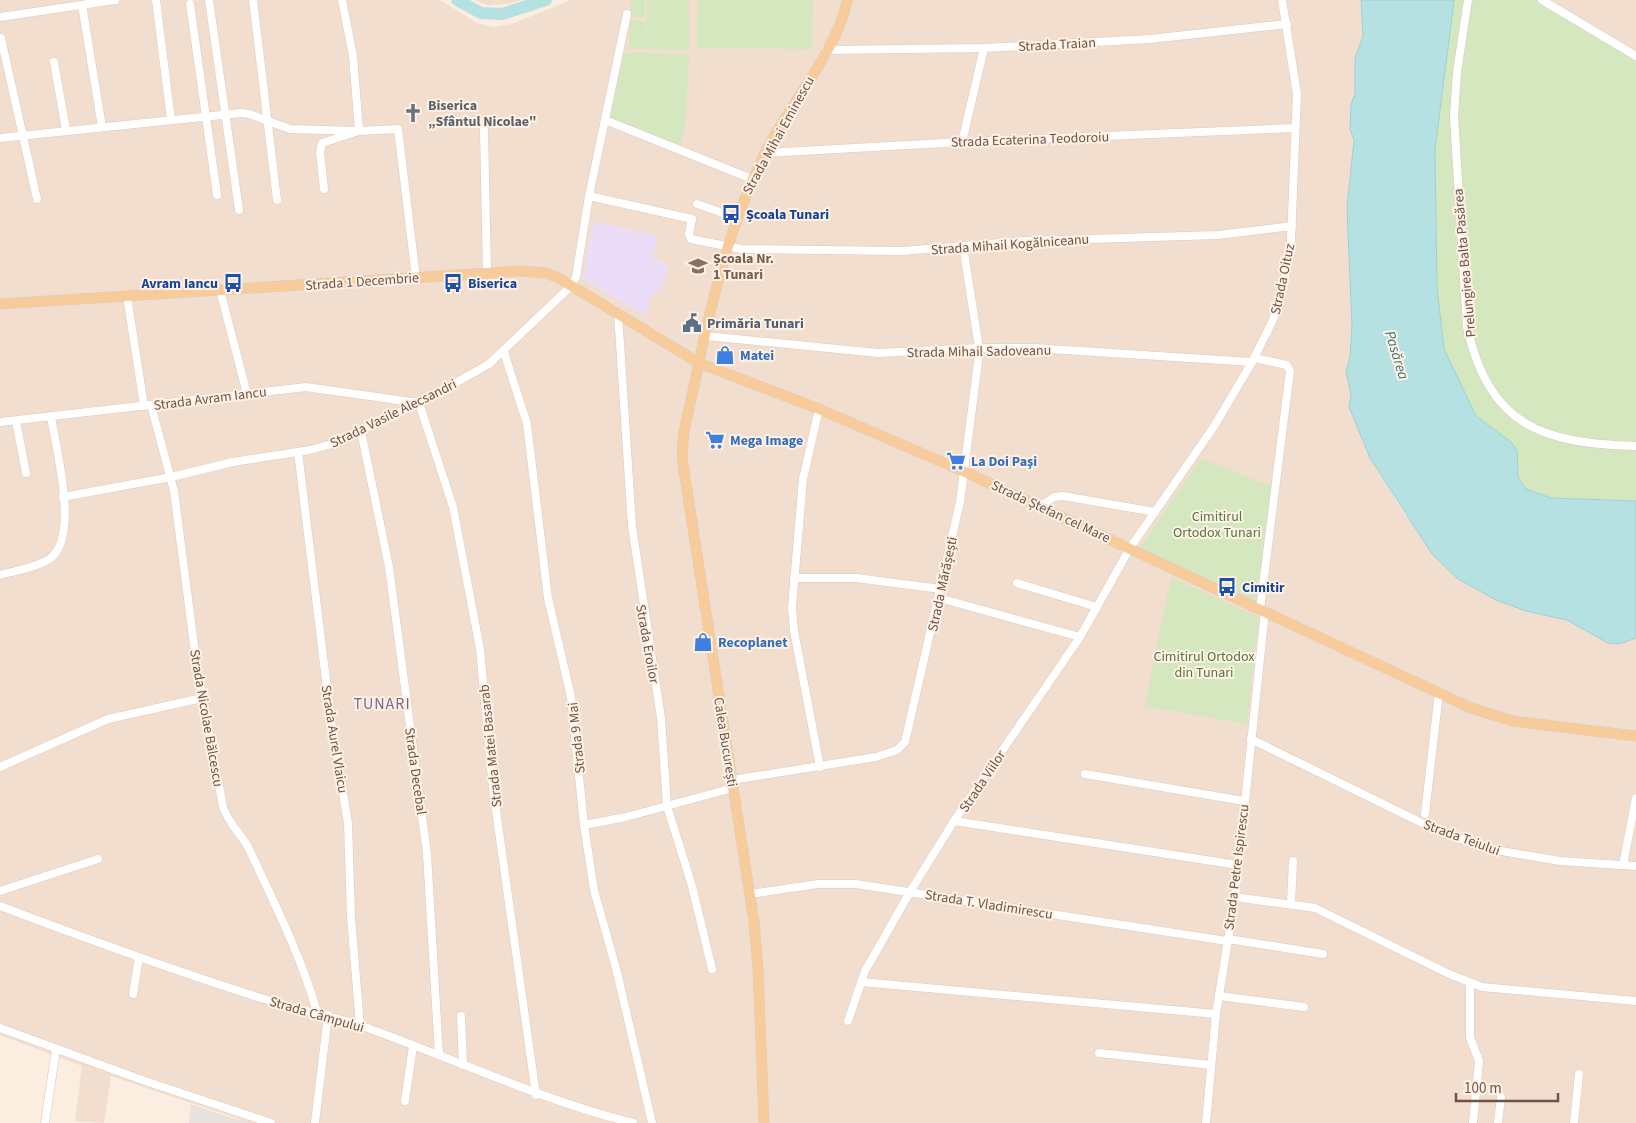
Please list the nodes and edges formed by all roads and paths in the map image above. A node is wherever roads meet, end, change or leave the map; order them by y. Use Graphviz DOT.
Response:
graph roads {
  1 [pos="115,0"];
  2 [pos="156,0"];
  3 [pos="208,0"];
  4 [pos="253,0"];
  5 [pos="342,0"];
  6 [pos="847,0"];
  7 [pos="1282,0"];
  8 [pos="1468,0"];
  9 [pos="1542,0"];
  10 [pos="190,4"];
  11 [pos="82,5"];
  12 [pos="627,14"];
  13 [pos="0,17"];
  14 [pos="1287,24"];
  15 [pos="1,38"];
  16 [pos="984,48"];
  17 [pos="826,50"];
  18 [pos="1636,56"];
  19 [pos="54,62"];
  20 [pos="223,115"];
  21 [pos="205,117"];
  22 [pos="171,120"];
  23 [pos="266,120"];
  24 [pos="605,120"];
  25 [pos="102,127"];
  26 [pos="1295,128"];
  27 [pos="66,130"];
  28 [pos="484,130"];
  29 [pos="359,131"];
  30 [pos="21,135"];
  31 [pos="0,138"];
  32 [pos="962,142"];
  33 [pos="765,153"];
  34 [pos="752,179"];
  35 [pos="324,189"];
  36 [pos="217,196"];
  37 [pos="589,196"];
  38 [pos="38,199"];
  39 [pos="277,200"];
  40 [pos="697,204"];
  41 [pos="238,210"];
  42 [pos="737,218"];
  43 [pos="1292,226"];
  44 [pos="963,246"];
  45 [pos="728,248"];
  46 [pos="487,274"];
  47 [pos="416,278"];
  48 [pos="572,285"];
  49 [pos="220,290"];
  50 [pos="127,296"];
  51 [pos="0,304"];
  52 [pos="618,313"];
  53 [pos="706,336"];
  54 [pos="978,348"];
  55 [pos="504,352"];
  56 [pos="1253,360"];
  57 [pos="699,363"];
  58 [pos="246,394"];
  59 [pos="420,403"];
  60 [pos="147,406"];
  61 [pos="819,409"];
  62 [pos="51,417"];
  63 [pos="16,421"];
  64 [pos="0,422"];
  65 [pos="361,431"];
  66 [pos="1636,446"];
  67 [pos="298,452"];
  68 [pos="963,471"];
  69 [pos="26,473"];
  70 [pos="171,477"];
  71 [pos="63,497"];
  72 [pos="1041,506"];
  73 [pos="1156,512"];
  74 [pos="1130,548"];
  75 [pos="0,575"];
  76 [pos="794,578"];
  77 [pos="1017,583"];
  78 [pos="941,589"];
  79 [pos="940,598"];
  80 [pos="1097,607"];
  81 [pos="1263,610"];
  82 [pos="1080,637"];
  83 [pos="1439,692"];
  84 [pos="202,698"];
  85 [pos="1636,736"];
  86 [pos="1251,739"];
  87 [pos="0,767"];
  88 [pos="820,767"];
  89 [pos="1085,774"];
  90 [pos="733,784"];
  91 [pos="1636,798"];
  92 [pos="1244,801"];
  93 [pos="667,806"];
  94 [pos="1425,814"];
  95 [pos="954,821"];
  96 [pos="584,826"];
  97 [pos="98,858"];
  98 [pos="1293,861"];
  99 [pos="1238,865"];
  100 [pos="1623,865"];
  101 [pos="1636,866"];
  102 [pos="0,891"];
  103 [pos="910,892"];
  104 [pos="750,894"];
  105 [pos="1234,897"];
  106 [pos="1291,903"];
  107 [pos="0,906"];
  108 [pos="1227,940"];
  109 [pos="1323,954"];
  110 [pos="139,957"];
  111 [pos="712,969"];
  112 [pos="861,982"];
  113 [pos="1470,983"];
  114 [pos="133,994"];
  115 [pos="1219,996"];
  116 [pos="1636,1001"];
  117 [pos="1304,1007"];
  118 [pos="317,1012"];
  119 [pos="1216,1014"];
  120 [pos="328,1015"];
  121 [pos="461,1016"];
  122 [pos="848,1020"];
  123 [pos="360,1026"];
  124 [pos="0,1028"];
  125 [pos="413,1046"];
  126 [pos="56,1049"];
  127 [pos="1099,1054"];
  128 [pos="439,1055"];
  129 [pos="462,1065"];
  130 [pos="1212,1065"];
  131 [pos="1579,1074"];
  132 [pos="536,1094"];
  133 [pos="1500,1097"];
  134 [pos="405,1101"];
  135 [pos="45,1123"];
  136 [pos="271,1123"];
  137 [pos="315,1123"];
  138 [pos="632,1123"];
  139 [pos="652,1123"];
  140 [pos="764,1123"];
  141 [pos="1206,1123"];
  142 [pos="1473,1123"];
  143 [pos="1498,1123"];
  144 [pos="1574,1123"];
  1 -- 11 [label="street"];
  2 -- 22 [label="street"];
  3 -- 20 [label="street"];
  4 -- 23 [label="street"];
  5 -- 29 [label="street"];
  6 -- 17 [label="main road, Strada Mihai Eminescu"];
  7 -- 14 [label="street, Strada Oituz"];
  8 -- 66 [label="street, Prelungirea Balta Pasărea"];
  9 -- 18 [label="street"];
  10 -- 21 [label="street"];
  11 -- 13 [label="street"];
  11 -- 25 [label="street"];
  12 -- 24 [label="street"];
  14 -- 16 [label="street, Strada Traian"];
  14 -- 26 [label="street, Strada Oituz"];
  15 -- 30 [label="street"];
  16 -- 17 [label="street, Strada Traian"];
  16 -- 32 [label="street"];
  17 -- 33 [label="main road, Strada Mihai Eminescu"];
  19 -- 27 [label="street"];
  20 -- 21 [label="street"];
  20 -- 23 [label="street"];
  20 -- 41 [label="street"];
  21 -- 22 [label="street"];
  21 -- 36 [label="street"];
  22 -- 25 [label="street"];
  23 -- 29 [label="street"];
  23 -- 39 [label="street"];
  24 -- 34 [label="street"];
  24 -- 37 [label="street"];
  25 -- 27 [label="street"];
  26 -- 32 [label="street, Strada Ecaterina Teodoroiu"];
  26 -- 43 [label="street, Strada Oituz"];
  27 -- 30 [label="street"];
  28 -- 46 [label="street"];
  29 -- 35 [label="street"];
  29 -- 47 [label="street"];
  30 -- 31 [label="street"];
  30 -- 38 [label="street"];
  32 -- 33 [label="street, Strada Ecaterina Teodoroiu"];
  33 -- 34 [label="main road, Strada Mihai Eminescu"];
  34 -- 42 [label="main road, Strada Mihai Eminescu"];
  37 -- 45 [label="street, Strada Mihail Kogălniceanu"];
  37 -- 48 [label="street"];
  40 -- 42 [label="street"];
  42 -- 45 [label="main road, Strada Mihai Eminescu"];
  43 -- 44 [label="street, Strada Mihail Kogălniceanu"];
  43 -- 56 [label="street, Strada Oituz"];
  44 -- 45 [label="street, Strada Mihail Kogălniceanu"];
  44 -- 54 [label="street, Strada Mărășești"];
  45 -- 53 [label="main road, Strada Mihai Eminescu"];
  46 -- 47 [label="main road, Strada 1 Decembrie"];
  46 -- 48 [label="main road, Strada 1 Decembrie"];
  47 -- 49 [label="main road, Strada 1 Decembrie"];
  48 -- 52 [label="main road, Strada 1 Decembrie"];
  48 -- 55 [label="street, Strada Vasile Alecsandri"];
  49 -- 50 [label="main road, Strada 1 Decembrie"];
  49 -- 58 [label="street"];
  50 -- 51 [label="main road, Strada 1 Decembrie"];
  50 -- 60 [label="street, Strada Nicolae Bălcescu"];
  52 -- 57 [label="main road, Strada 1 Decembrie"];
  52 -- 93 [label="street, Strada Eroilor"];
  53 -- 54 [label="street, Strada Mihail Sadoveanu"];
  53 -- 57 [label="main road, Strada Mihai Eminescu"];
  54 -- 56 [label="street, Strada Mihail Sadoveanu"];
  54 -- 68 [label="street, Strada Mărășești"];
  55 -- 59 [label="street, Strada Vasile Alecsandri"];
  55 -- 96 [label="street, Strada 9 Mai"];
  56 -- 73 [label="street, Strada Oituz"];
  56 -- 81 [label="street, Strada Mihail Sadoveanu"];
  57 -- 61 [label="main road, Strada Ștefan cel Mare"];
  57 -- 90 [label="main road, Calea București"];
  58 -- 59 [label="street, Strada Avram Iancu"];
  58 -- 60 [label="street, Strada Avram Iancu"];
  59 -- 65 [label="street, Strada Vasile Alecsandri"];
  59 -- 132 [label="street, Strada Matei Basarab"];
  60 -- 62 [label="street, Strada Avram Iancu"];
  60 -- 70 [label="street, Strada Nicolae Bălcescu"];
  61 -- 68 [label="main road, Strada Ștefan cel Mare"];
  61 -- 76 [label="street"];
  62 -- 63 [label="street, Strada Avram Iancu"];
  62 -- 71 [label="street"];
  63 -- 64 [label="street, Strada Avram Iancu"];
  63 -- 69 [label="street"];
  65 -- 67 [label="street, Strada Vasile Alecsandri"];
  65 -- 128 [label="street, Strada Decebal"];
  67 -- 70 [label="street, Strada Vasile Alecsandri"];
  67 -- 123 [label="street, Strada Aurel Vlaicu"];
  68 -- 72 [label="main road, Strada Ștefan cel Mare"];
  68 -- 78 [label="street, Strada Mărășești"];
  70 -- 71 [label="street, Strada Vasile Alecsandri"];
  70 -- 84 [label="street, Strada Nicolae Bălcescu"];
  71 -- 75 [label="street"];
  72 -- 73 [label="street"];
  72 -- 74 [label="main road, Strada Ștefan cel Mare"];
  73 -- 74 [label="street, Strada Oituz"];
  74 -- 80 [label="street, Strada Viilor"];
  74 -- 81 [label="main road, Strada Ștefan cel Mare"];
  76 -- 78 [label="street"];
  76 -- 88 [label="street"];
  77 -- 80 [label="street"];
  78 -- 79 [label="street, Strada Mărășești"];
  79 -- 82 [label="street"];
  79 -- 88 [label="street, Strada Mărășești"];
  80 -- 82 [label="street, Strada Viilor"];
  81 -- 83 [label="main road, Strada Ștefan cel Mare"];
  81 -- 86 [label="street, Strada Petre Ispirescu"];
  82 -- 95 [label="street, Strada Viilor"];
  83 -- 85 [label="main road, Strada Ștefan cel Mare"];
  83 -- 94 [label="street"];
  84 -- 87 [label="street"];
  84 -- 118 [label="street, Strada Nicolae Bălcescu"];
  86 -- 92 [label="street, Strada Petre Ispirescu"];
  86 -- 100 [label="street, Strada Teiului"];
  88 -- 90 [label="street, Strada Mărășești"];
  89 -- 92 [label="street"];
  90 -- 93 [label="street, Strada Mărășești"];
  90 -- 104 [label="main road, Calea București"];
  91 -- 100 [label="street"];
  92 -- 99 [label="street, Strada Petre Ispirescu"];
  93 -- 96 [label="street, Strada Mărășești"];
  93 -- 111 [label="street, Strada Eroilor"];
  95 -- 99 [label="street"];
  95 -- 103 [label="street, Strada Viilor"];
  96 -- 139 [label="street, Strada 9 Mai"];
  97 -- 102 [label="street"];
  98 -- 106 [label="street"];
  99 -- 105 [label="street, Strada Petre Ispirescu"];
  100 -- 101 [label="street, Strada Teiului"];
  103 -- 104 [label="street, Strada T. Vladimirescu"];
  103 -- 108 [label="street, Strada T. Vladimirescu"];
  103 -- 112 [label="street, Strada Viilor"];
  104 -- 140 [label="main road, Calea București"];
  105 -- 106 [label="street"];
  105 -- 108 [label="street, Strada Petre Ispirescu"];
  106 -- 113 [label="street"];
  107 -- 110 [label="street, Strada Câmpului"];
  108 -- 109 [label="street, Strada T. Vladimirescu"];
  108 -- 115 [label="street, Strada Petre Ispirescu"];
  110 -- 114 [label="street"];
  110 -- 118 [label="street, Strada Câmpului"];
  112 -- 119 [label="street"];
  112 -- 122 [label="street, Strada Viilor"];
  113 -- 116 [label="street"];
  113 -- 142 [label="street"];
  115 -- 117 [label="street"];
  115 -- 119 [label="street, Strada Petre Ispirescu"];
  118 -- 120 [label="street, Strada Câmpului"];
  119 -- 130 [label="street, Strada Petre Ispirescu"];
  120 -- 123 [label="street, Strada Câmpului"];
  120 -- 137 [label="street"];
  121 -- 129 [label="street"];
  123 -- 125 [label="street, Strada Câmpului"];
  124 -- 126 [label="street"];
  125 -- 128 [label="street, Strada Câmpului"];
  125 -- 134 [label="street"];
  126 -- 135 [label="street"];
  126 -- 136 [label="street"];
  127 -- 130 [label="street"];
  128 -- 129 [label="street, Strada Câmpului"];
  129 -- 132 [label="street, Strada Câmpului"];
  130 -- 141 [label="street, Strada Petre Ispirescu"];
  131 -- 144 [label="street"];
  132 -- 138 [label="street, Strada Câmpului"];
  133 -- 143 [label="street"];
}
